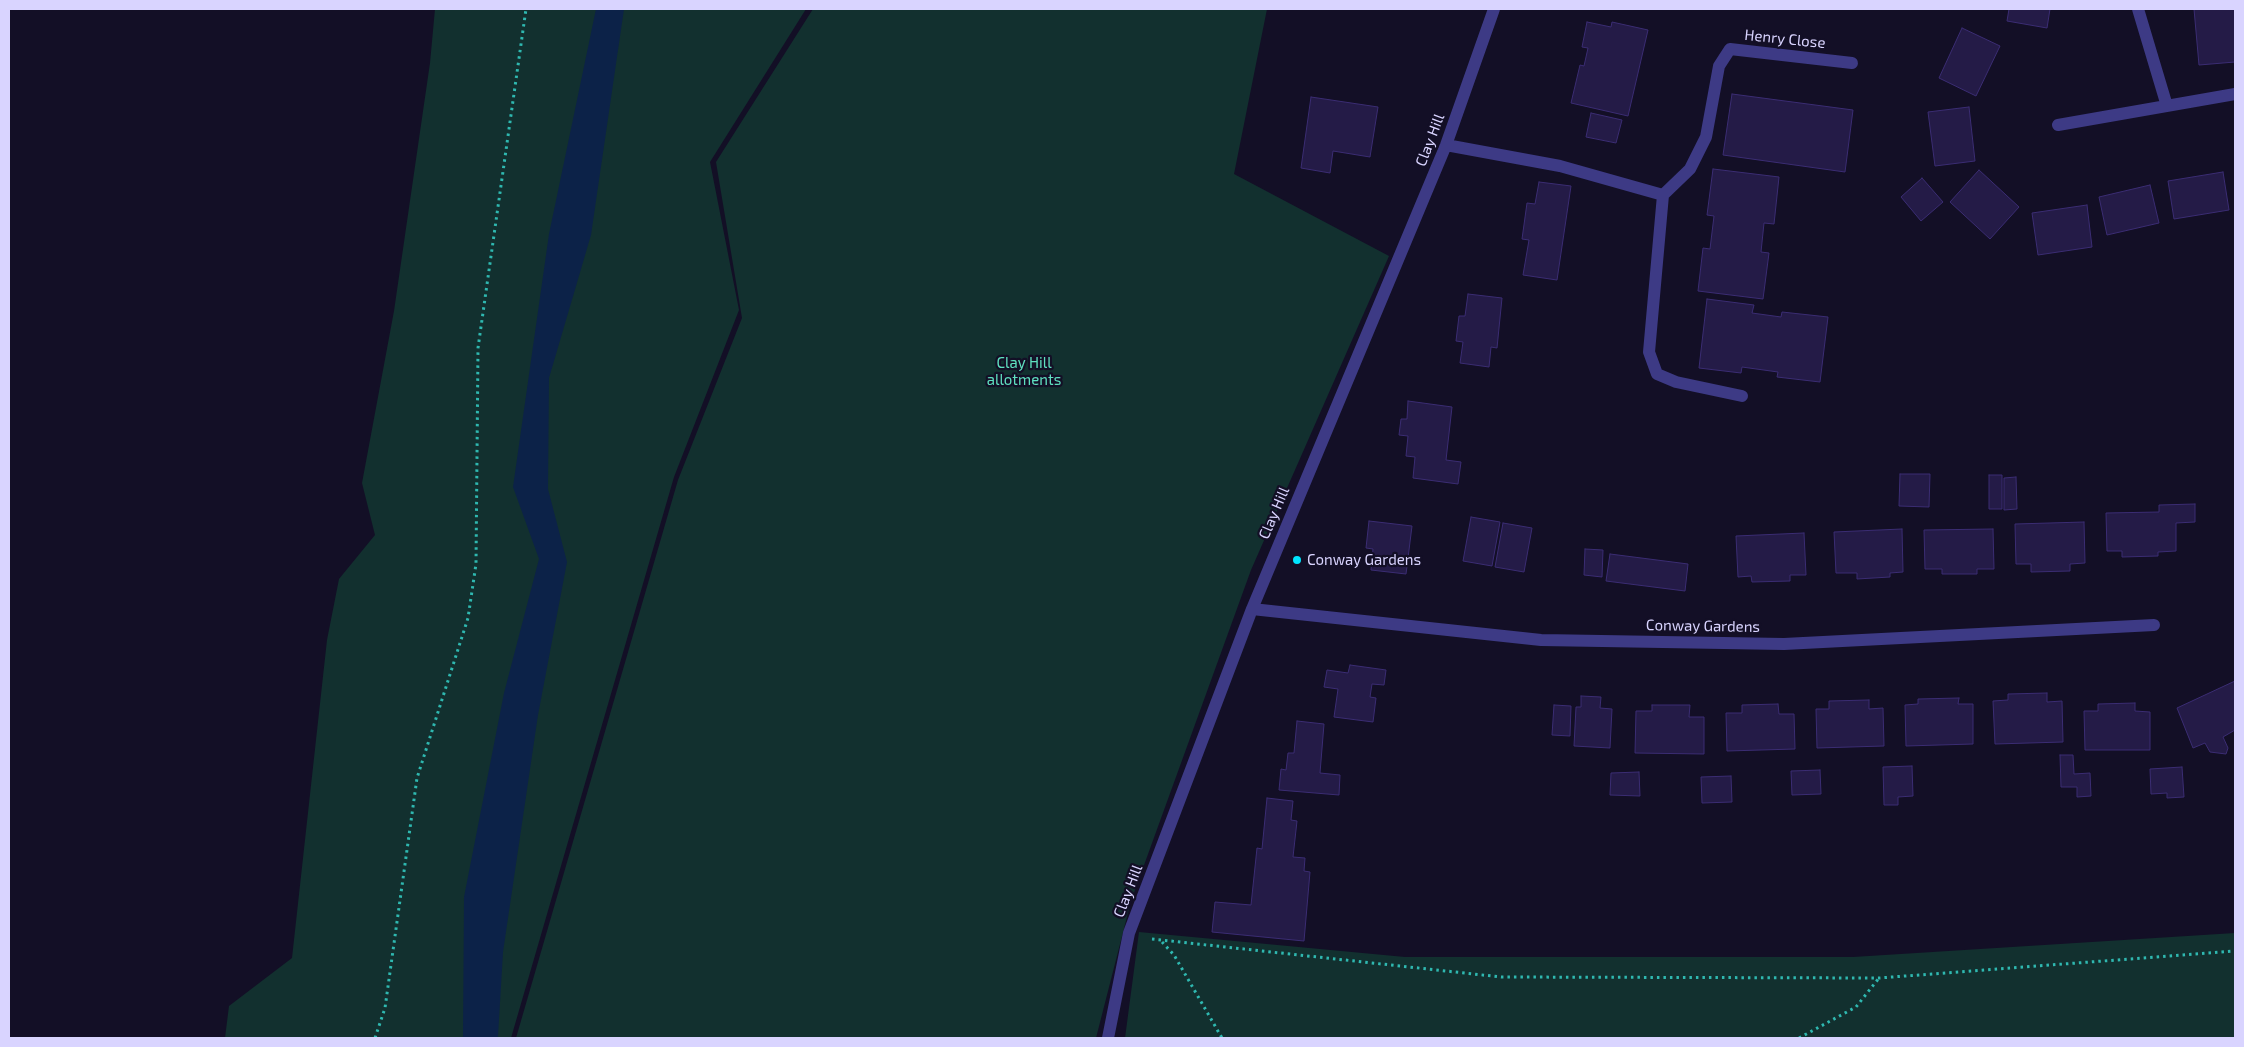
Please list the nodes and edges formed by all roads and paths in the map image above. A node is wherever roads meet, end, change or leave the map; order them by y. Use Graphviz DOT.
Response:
graph roads {
  1 [pos="526,9"];
  2 [pos="1494,9"];
  3 [pos="2138,9"];
  4 [pos="1852,62"];
  5 [pos="2235,94"];
  6 [pos="2167,106"];
  7 [pos="2058,126"];
  8 [pos="1446,145"];
  9 [pos="1663,196"];
  10 [pos="1742,396"];
  11 [pos="1252,609"];
  12 [pos="2154,625"];
  13 [pos="1129,933"];
  14 [pos="1162,942"];
  15 [pos="2235,951"];
  16 [pos="1879,978"];
  17 [pos="375,1038"];
  18 [pos="1108,1038"];
  19 [pos="1222,1038"];
  20 [pos="1799,1038"];
  1 -- 17 [label="path"];
  2 -- 8 [label="street, Clay Hill"];
  3 -- 6 [label="street"];
  4 -- 9 [label="street, Henry Close"];
  5 -- 6 [label="street"];
  6 -- 7 [label="street"];
  8 -- 9 [label="street"];
  8 -- 11 [label="street, Clay Hill"];
  9 -- 10 [label="street"];
  11 -- 12 [label="street, Conway Gardens"];
  11 -- 13 [label="street, Clay Hill"];
  13 -- 14 [label="path"];
  13 -- 18 [label="street, Clay Hill"];
  14 -- 16 [label="path"];
  14 -- 19 [label="path"];
  15 -- 16 [label="path"];
  16 -- 20 [label="path"];
}
